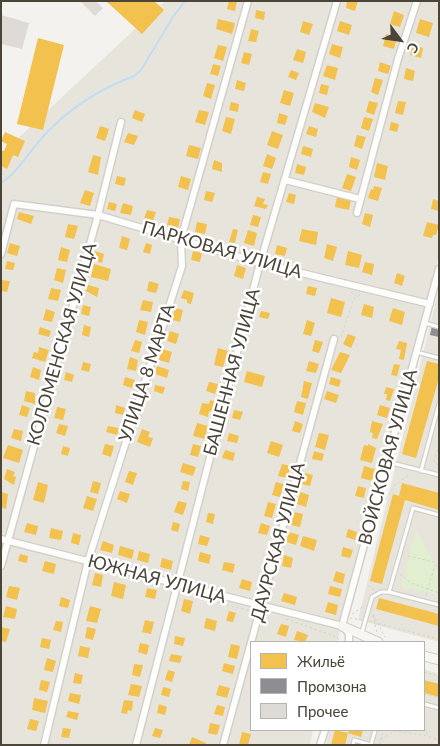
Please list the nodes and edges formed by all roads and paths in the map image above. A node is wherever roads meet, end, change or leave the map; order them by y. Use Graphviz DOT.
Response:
graph roads {
  1 [pos="248,1"];
  2 [pos="337,1"];
  3 [pos="417,1"];
  4 [pos="121,122"];
  5 [pos="285,180"];
  6 [pos="360,199"];
  7 [pos="357,213"];
  8 [pos="98,215"];
  9 [pos="181,239"];
  10 [pos="1,254"];
  11 [pos="260,264"];
  12 [pos="439,268"];
  13 [pos="368,296"];
  14 [pos="430,304"];
  15 [pos="424,323"];
  16 [pos="439,327"];
  17 [pos="334,342"];
  18 [pos="416,352"];
  19 [pos="439,358"];
  20 [pos="439,404"];
  21 [pos="439,446"];
  22 [pos="387,462"];
  23 [pos="439,466"];
  24 [pos="421,471"];
  25 [pos="439,475"];
  26 [pos="381,506"];
  27 [pos="439,515"];
  28 [pos="4,540"];
  29 [pos="408,556"];
  30 [pos="88,561"];
  31 [pos="435,564"];
  32 [pos="1,566"];
  33 [pos="439,570"];
  34 [pos="403,575"];
  35 [pos="404,582"];
  36 [pos="411,583"];
  37 [pos="176,584"];
  38 [pos="368,585"];
  39 [pos="428,588"];
  40 [pos="372,589"];
  41 [pos="389,592"];
  42 [pos="427,593"];
  43 [pos="439,593"];
  44 [pos="370,601"];
  45 [pos="260,605"];
  46 [pos="439,605"];
  47 [pos="372,612"];
  48 [pos="373,616"];
  49 [pos="361,620"];
  50 [pos="373,622"];
  51 [pos="377,622"];
  52 [pos="374,625"];
  53 [pos="342,626"];
  54 [pos="364,636"];
  55 [pos="439,639"];
  56 [pos="250,641"];
  57 [pos="349,641"];
  58 [pos="376,641"];
  59 [pos="386,641"];
  60 [pos="250,643"];
  61 [pos="425,656"];
  62 [pos="439,660"];
  63 [pos="425,672"];
  64 [pos="439,676"];
  65 [pos="425,694"];
  66 [pos="439,698"];
  67 [pos="425,704"];
  68 [pos="439,708"];
  69 [pos="425,730"];
  70 [pos="324,731"];
  71 [pos="375,731"];
  72 [pos="384,731"];
  73 [pos="428,736"];
  74 [pos="381,739"];
  75 [pos="439,740"];
  76 [pos="44,745"];
  77 [pos="136,745"];
  78 [pos="223,745"];
  79 [pos="320,745"];
  80 [pos="353,745"];
  81 [pos="380,745"];
  1 -- 9 [label="street, УЛИЦА 8 МАРТА"];
  2 -- 5 [label="street, БАШЕННАЯ УЛИЦА"];
  3 -- 6 [label="street"];
  4 -- 8 [label="street, КОЛОМЕНСКАЯ УЛИЦА"];
  5 -- 6 [label="street"];
  5 -- 11 [label="street, БАШЕННАЯ УЛИЦА"];
  6 -- 7 [label="street"];
  8 -- 9 [label="street, ПАРКОВАЯ УЛИЦА"];
  8 -- 10 [label="street, ПАРКОВАЯ УЛИЦА"];
  8 -- 28 [label="street, КОЛОМЕНСКАЯ УЛИЦА"];
  9 -- 11 [label="street, ПАРКОВАЯ УЛИЦА"];
  9 -- 30 [label="street, УЛИЦА 8 МАРТА"];
  11 -- 14 [label="street, ПАРКОВАЯ УЛИЦА"];
  11 -- 37 [label="street, БАШЕННАЯ УЛИЦА"];
  12 -- 14 [label="street, ВОЙСКОВАЯ УЛИЦА"];
  13 -- 17 [label="path"];
  14 -- 15 [label="street, ВОЙСКОВАЯ УЛИЦА"];
  15 -- 16 [label="lane"];
  15 -- 18 [label="street, ВОЙСКОВАЯ УЛИЦА"];
  17 -- 45 [label="street, ДАУРСКАЯ УЛИЦА"];
  18 -- 19 [label="lane"];
  18 -- 22 [label="street, ВОЙСКОВАЯ УЛИЦА"];
  20 -- 24 [label="lane"];
  21 -- 23 [label="path"];
  22 -- 24 [label="lane"];
  22 -- 53 [label="street, ВОЙСКОВАЯ УЛИЦА"];
  24 -- 25 [label="lane"];
  24 -- 26 [label="path"];
  27 -- 41 [label="lane"];
  28 -- 30 [label="street, ЮЖНАЯ УЛИЦА"];
  28 -- 32 [label="street, КОЛОМЕНСКАЯ УЛИЦА"];
  29 -- 31 [label="path"];
  30 -- 37 [label="street, ЮЖНАЯ УЛИЦА"];
  30 -- 76 [label="street, УЛИЦА 8 МАРТА"];
  31 -- 33 [label="path"];
  31 -- 39 [label="path"];
  34 -- 36 [label="path"];
  35 -- 36 [label="path"];
  36 -- 39 [label="path"];
  37 -- 45 [label="street, ЮЖНАЯ УЛИЦА"];
  37 -- 77 [label="street, БАШЕННАЯ УЛИЦА"];
  38 -- 40 [label="path"];
  39 -- 42 [label="path"];
  39 -- 43 [label="path"];
  41 -- 44 [label="lane"];
  41 -- 46 [label="lane"];
  44 -- 49 [label="path"];
  44 -- 54 [label="lane"];
  45 -- 53 [label="street, ЮЖНАЯ УЛИЦА"];
  45 -- 56 [label="street, ДАУРСКАЯ УЛИЦА"];
  47 -- 51 [label="path"];
  48 -- 50 [label="path"];
  50 -- 51 [label="path"];
  50 -- 52 [label="path"];
  51 -- 55 [label="path"];
  51 -- 59 [label="path"];
  53 -- 54 [label="main road"];
  53 -- 57 [label="street"];
  54 -- 57 [label="lane"];
  54 -- 58 [label="main road"];
  60 -- 78 [label="street, ДАУРСКАЯ УЛИЦА"];
  61 -- 62 [label="main road"];
  63 -- 64 [label="path"];
  65 -- 66 [label="path"];
  67 -- 68 [label="lane"];
  69 -- 73 [label="path"];
  70 -- 79 [label="street"];
  71 -- 80 [label="lane"];
  72 -- 74 [label="path"];
  73 -- 74 [label="path"];
  73 -- 75 [label="path"];
  74 -- 81 [label="path"];
}
